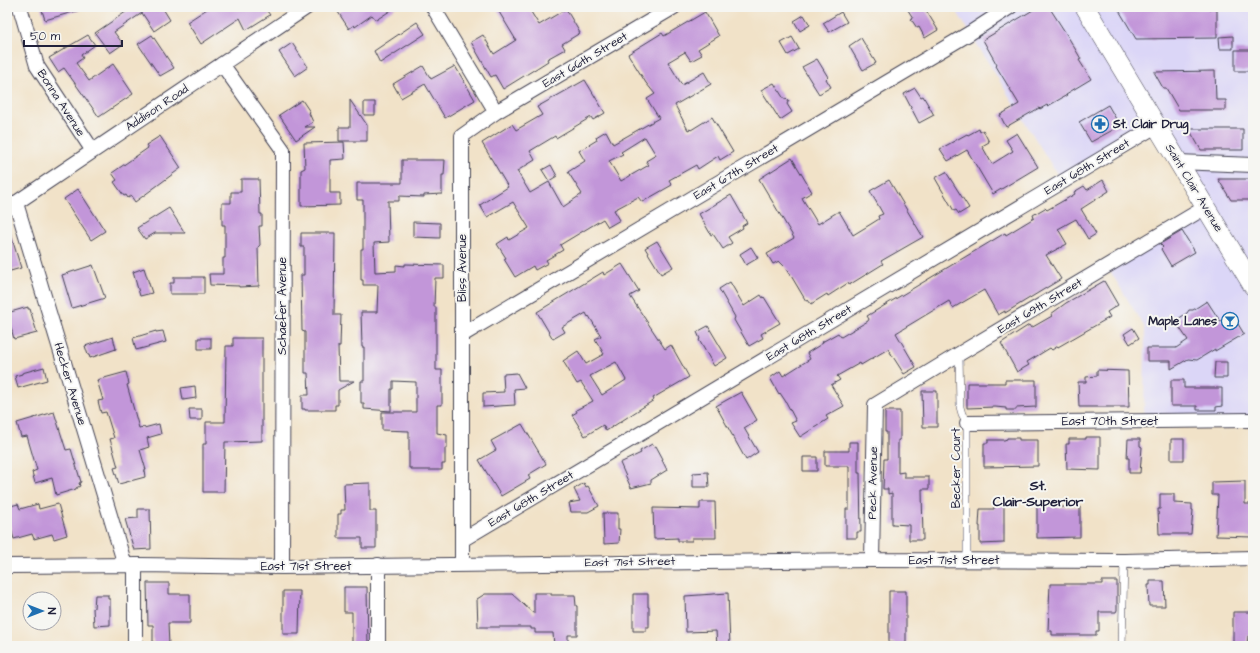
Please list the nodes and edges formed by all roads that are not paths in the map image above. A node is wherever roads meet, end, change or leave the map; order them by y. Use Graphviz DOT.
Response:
graph roads {
  1 [pos="20,7"];
  2 [pos="307,7"];
  3 [pos="433,7"];
  4 [pos="674,7"];
  5 [pos="1010,7"];
  6 [pos="1085,7"];
  7 [pos="287,13"];
  8 [pos="222,64"];
  9 [pos="496,112"];
  10 [pos="1156,126"];
  11 [pos="93,151"];
  12 [pos="1178,162"];
  13 [pos="1253,165"];
  14 [pos="12,206"];
  15 [pos="1206,208"];
  16 [pos="1253,286"];
  17 [pos="462,335"];
  18 [pos="959,354"];
  19 [pos="875,405"];
  20 [pos="1253,420"];
  21 [pos="967,423"];
  22 [pos="462,540"];
  23 [pos="1253,558"];
  24 [pos="872,560"];
  25 [pos="967,560"];
  26 [pos="1124,562"];
  27 [pos="462,564"];
  28 [pos="130,565"];
  29 [pos="378,565"];
  30 [pos="7,566"];
  31 [pos="282,567"];
  32 [pos="135,646"];
  33 [pos="378,646"];
  34 [pos="1122,646"];
  1 -- 11 [label="street, Bonna Avenue"];
  2 -- 7 [label="street, Addison Road"];
  3 -- 9 [label="street"];
  4 -- 9 [label="street, East 66th Street"];
  5 -- 17 [label="street, East 67th Street"];
  6 -- 10 [label="main road, Saint Clair Avenue"];
  7 -- 8 [label="street, Addison Road"];
  8 -- 11 [label="street, Addison Road"];
  8 -- 31 [label="street, Schaefer Avenue"];
  9 -- 17 [label="street, Bliss Avenue"];
  10 -- 12 [label="main road, Saint Clair Avenue"];
  10 -- 22 [label="street, East 68th Street"];
  11 -- 14 [label="street, Addison Road"];
  12 -- 13 [label="street"];
  12 -- 15 [label="main road, Saint Clair Avenue"];
  14 -- 28 [label="street, Hecker Avenue"];
  15 -- 16 [label="main road, Saint Clair Avenue"];
  15 -- 18 [label="street, East 69th Street"];
  17 -- 22 [label="street, Bliss Avenue"];
  18 -- 19 [label="street, East 69th Street"];
  18 -- 21 [label="lane, Becker Court"];
  19 -- 24 [label="street, Peck Avenue"];
  20 -- 21 [label="street, East 70th Street"];
  21 -- 25 [label="lane, Becker Court"];
  22 -- 27 [label="street, Bliss Avenue"];
  23 -- 26 [label="street, East 71st Street"];
  24 -- 25 [label="street, East 71st Street"];
  24 -- 27 [label="street, East 71st Street"];
  25 -- 26 [label="street, East 71st Street"];
  26 -- 34 [label="lane"];
  27 -- 29 [label="street, East 71st Street"];
  28 -- 30 [label="street, East 71st Street"];
  28 -- 31 [label="street, East 71st Street"];
  28 -- 32 [label="street, Hecker Avenue"];
  29 -- 31 [label="street, East 71st Street"];
  29 -- 33 [label="street"];
}
